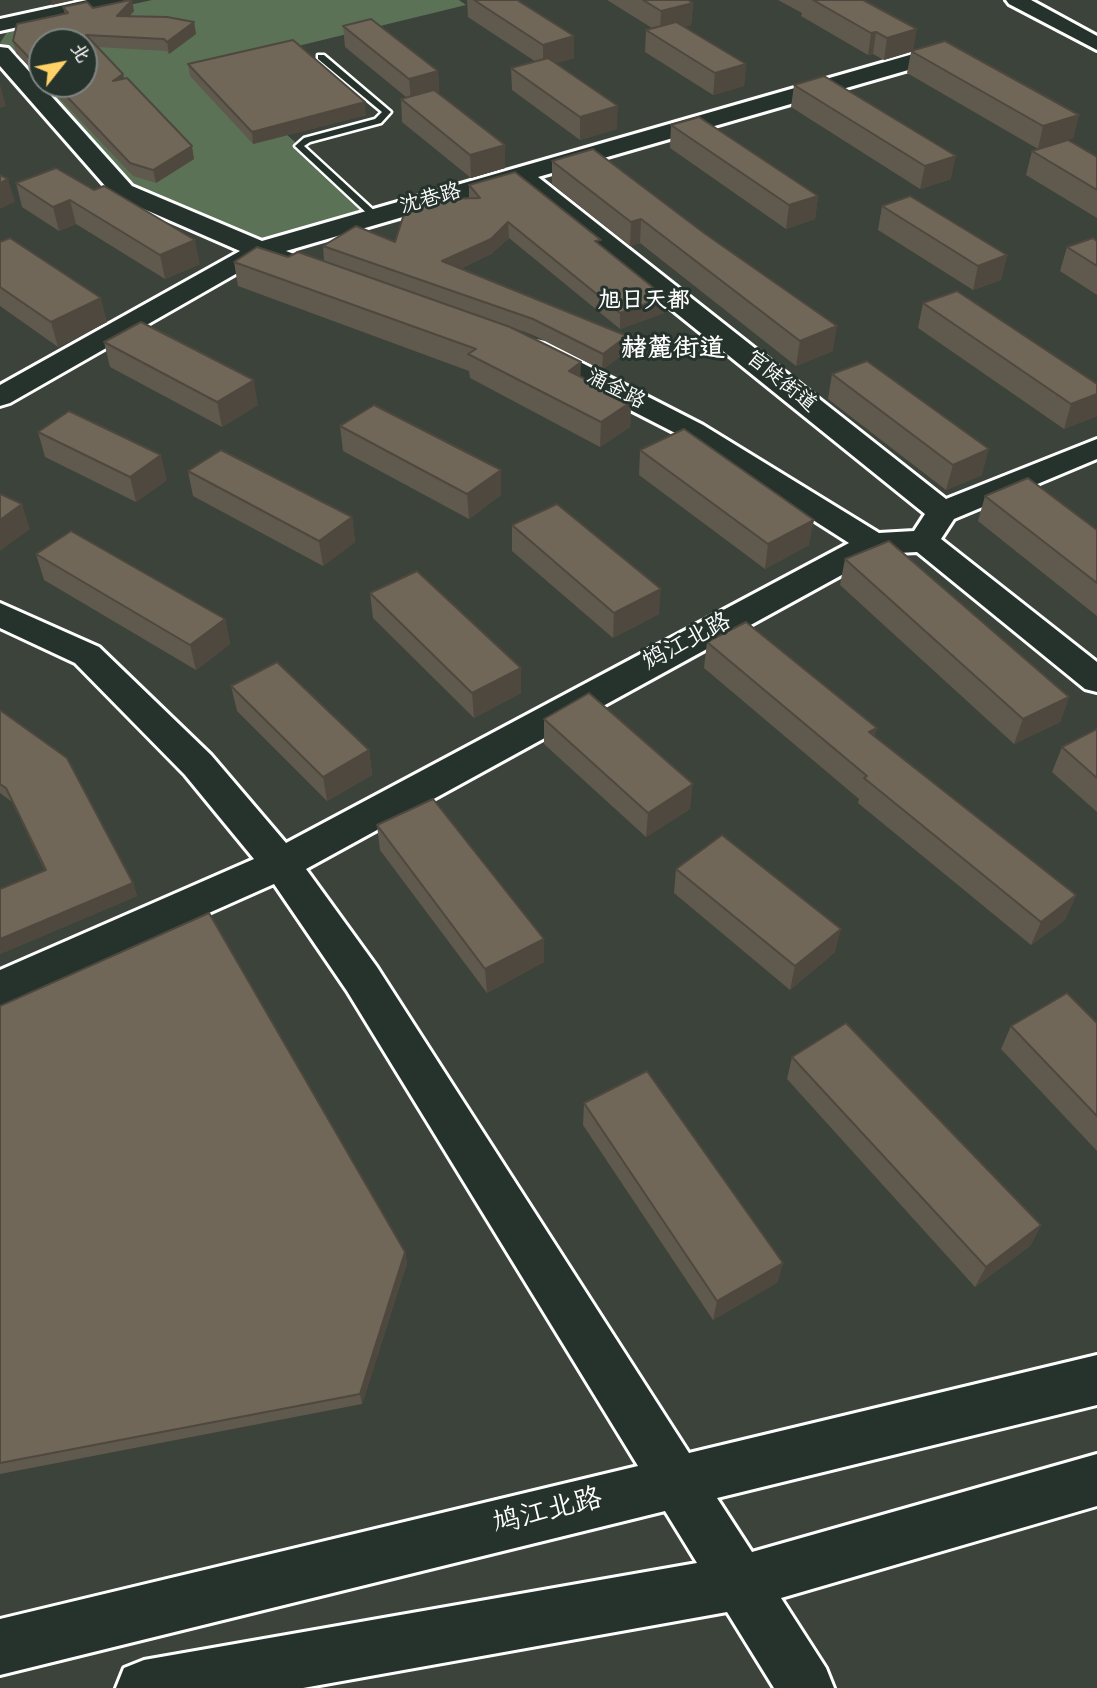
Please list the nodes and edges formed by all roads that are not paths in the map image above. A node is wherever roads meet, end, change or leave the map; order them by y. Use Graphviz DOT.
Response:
graph roads {
  1 [pos="116,0"];
  2 [pos="1016,0"];
  3 [pos="0,25"];
  4 [pos="1097,44"];
  5 [pos="0,53"];
  6 [pos="321,57"];
  7 [pos="928,57"];
  8 [pos="520,175"];
  9 [pos="376,217"];
  10 [pos="260,250"];
  11 [pos="325,274"];
  12 [pos="509,338"];
  13 [pos="0,397"];
  14 [pos="1097,448"];
  15 [pos="933,526"];
  16 [pos="873,544"];
  17 [pos="0,614"];
  18 [pos="1097,680"];
  19 [pos="281,864"];
  20 [pos="0,989"];
  21 [pos="1097,1380"];
  22 [pos="1097,1480"];
  23 [pos="676,1483"];
  24 [pos="738,1583"];
  25 [pos="0,1647"];
  26 [pos="144,1688"];
  27 [pos="806,1688"];
  1 -- 3 [label="main road"];
  2 -- 4 [label="main road"];
  5 -- 10 [label="main road"];
  6 -- 9 [label="lane"];
  7 -- 8 [label="main road, 沈巷路"];
  8 -- 9 [label="main road, 沈巷路"];
  8 -- 15 [label="main road, 官陡街道"];
  9 -- 10 [label="main road, 沈巷路"];
  10 -- 11 [label="main road"];
  10 -- 13 [label="main road, 沈巷路"];
  12 -- 16 [label="main road, 涌金路"];
  14 -- 15 [label="main road, 鸩江北路"];
  15 -- 16 [label="main road, 鸩江北路"];
  15 -- 18 [label="main road, 官陡街道"];
  16 -- 19 [label="main road, 鸩江北路"];
  17 -- 19 [label="main road"];
  19 -- 20 [label="main road, 鸩江北路"];
  19 -- 23 [label="main road"];
  21 -- 23 [label="main road, 鸠江北路"];
  22 -- 24 [label="main road"];
  23 -- 24 [label="main road"];
  23 -- 25 [label="main road, 鸠江北路"];
  24 -- 26 [label="main road"];
  24 -- 27 [label="main road"];
}
